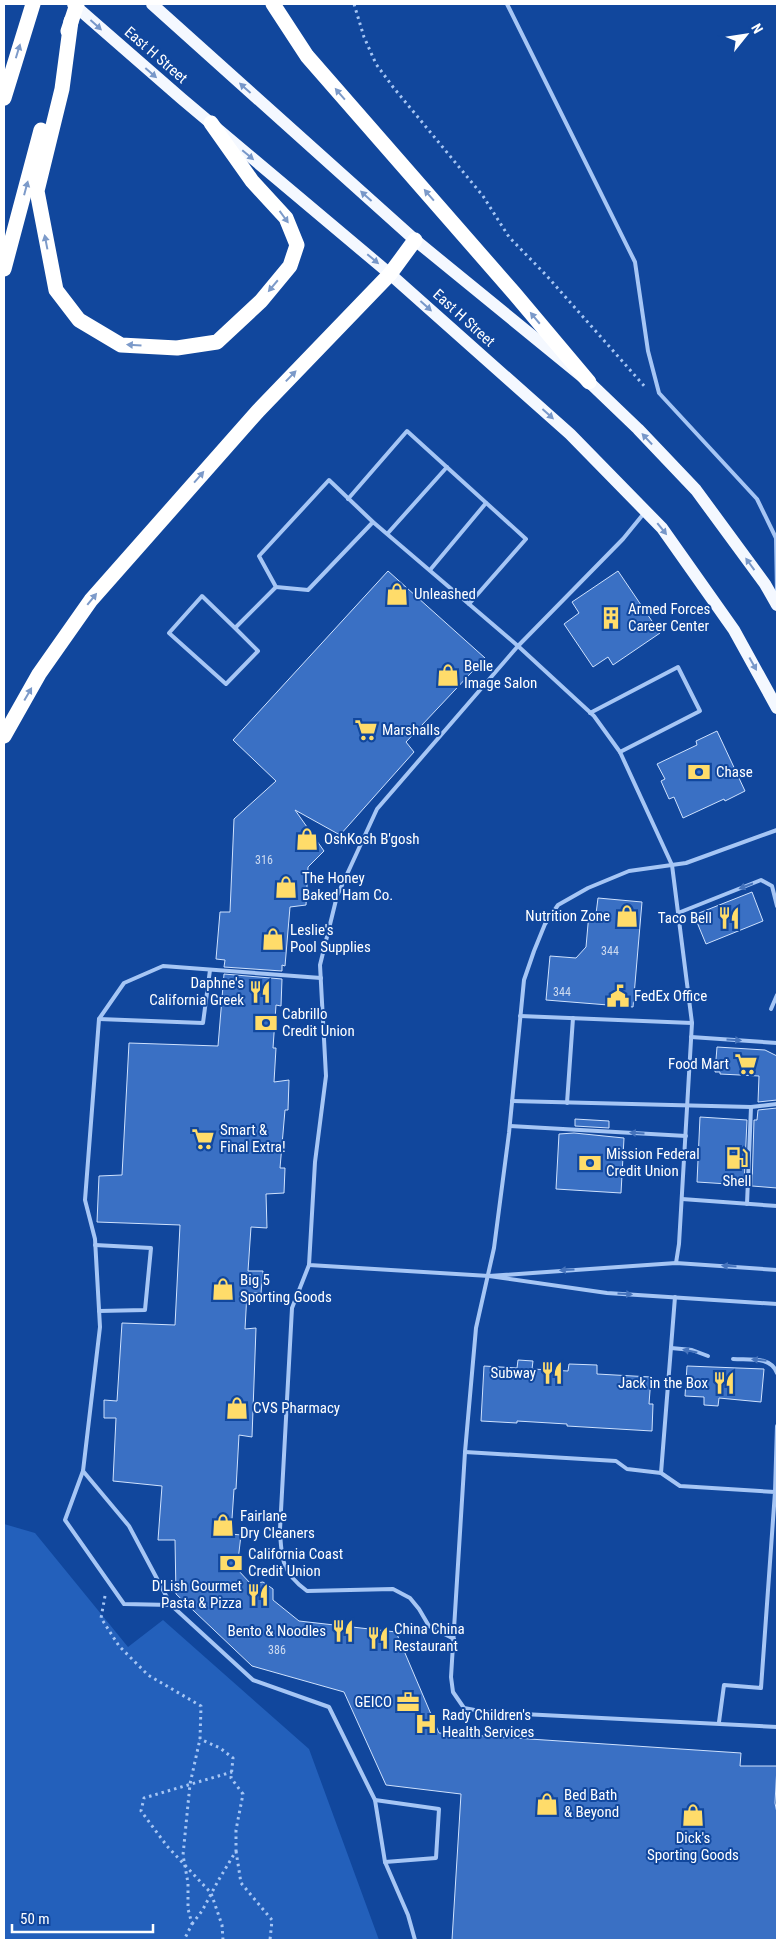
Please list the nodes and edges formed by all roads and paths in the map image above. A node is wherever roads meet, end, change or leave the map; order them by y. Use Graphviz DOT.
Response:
graph roads {
  1 [pos="33,4"];
  2 [pos="73,4"];
  3 [pos="77,4"];
  4 [pos="152,4"];
  5 [pos="274,4"];
  6 [pos="354,4"];
  7 [pos="508,4"];
  8 [pos="71,21"];
  9 [pos="4,98"];
  10 [pos="211,124"];
  11 [pos="415,240"];
  12 [pos="4,269"];
  13 [pos="390,274"];
  14 [pos="589,382"];
  15 [pos="651,394"];
  16 [pos="447,467"];
  17 [pos="348,498"];
  18 [pos="486,503"];
  19 [pos="646,512"];
  20 [pos="373,522"];
  21 [pos="388,533"];
  22 [pos="430,570"];
  23 [pos="276,587"];
  24 [pos="777,592"];
  25 [pos="469,604"];
  26 [pos="777,604"];
  27 [pos="236,628"];
  28 [pos="518,646"];
  29 [pos="777,708"];
  30 [pos="590,713"];
  31 [pos="4,736"];
  32 [pos="620,752"];
  33 [pos="777,830"];
  34 [pos="672,865"];
  35 [pos="777,906"];
  36 [pos="678,913"];
  37 [pos="210,970"];
  38 [pos="321,978"];
  39 [pos="777,995"];
  40 [pos="771,1009"];
  41 [pos="520,1016"];
  42 [pos="573,1018"];
  43 [pos="99,1019"];
  44 [pos="692,1023"];
  45 [pos="691,1037"];
  46 [pos="777,1043"];
  47 [pos="512,1102"];
  48 [pos="567,1102"];
  49 [pos="688,1104"];
  50 [pos="777,1104"];
  51 [pos="750,1107"];
  52 [pos="510,1126"];
  53 [pos="686,1136"];
  54 [pos="682,1199"];
  55 [pos="747,1204"];
  56 [pos="777,1206"];
  57 [pos="95,1245"];
  58 [pos="676,1263"];
  59 [pos="309,1264"];
  60 [pos="777,1270"];
  61 [pos="489,1276"];
  62 [pos="675,1297"];
  63 [pos="777,1304"];
  64 [pos="99,1311"];
  65 [pos="671,1348"];
  66 [pos="708,1356"];
  67 [pos="733,1359"];
  68 [pos="777,1373"];
  69 [pos="777,1426"];
  70 [pos="776,1438"];
  71 [pos="464,1452"];
  72 [pos="83,1471"];
  73 [pos="661,1473"];
  74 [pos="775,1492"];
  75 [pos="108,1580"];
  76 [pos="171,1605"];
  77 [pos="454,1639"];
  78 [pos="719,1722"];
  79 [pos="777,1727"];
  80 [pos="200,1739"];
  81 [pos="232,1772"];
  82 [pos="190,1784"];
  83 [pos="375,1800"];
  84 [pos="236,1851"];
  85 [pos="385,1862"];
  86 [pos="185,1863"];
  87 [pos="211,1893"];
  88 [pos="192,1924"];
  89 [pos="184,1940"];
  90 [pos="223,1940"];
  91 [pos="270,1940"];
  92 [pos="415,1940"];
  9 -- 1 [label="highway, one-way"];
  2 -- 10 [label="main road, East H Street, one-way"];
  3 -- 8 [label="highway"];
  11 -- 4 [label="main road, East H Street, one-way"];
  14 -- 5 [label="highway, one-way"];
  6 -- 15 [label="path"];
  7 -- 24 [label="lane"];
  10 -- 8 [label="highway, one-way"];
  12 -- 8 [label="highway, one-way"];
  10 -- 13 [label="main road, East H Street, one-way"];
  11 -- 13 [label="highway"];
  11 -- 14 [label="main road, East H Street"];
  13 -- 19 [label="main road, East H Street, one-way"];
  31 -- 13 [label="highway, one-way"];
  26 -- 14 [label="main road, East H Street, one-way"];
  16 -- 17 [label="lane"];
  16 -- 18 [label="lane"];
  16 -- 21 [label="lane"];
  17 -- 20 [label="lane"];
  17 -- 23 [label="lane"];
  18 -- 22 [label="lane"];
  18 -- 25 [label="lane"];
  19 -- 28 [label="lane"];
  19 -- 29 [label="main road, East H Street, one-way"];
  20 -- 21 [label="lane"];
  20 -- 23 [label="lane"];
  21 -- 22 [label="lane"];
  22 -- 25 [label="lane"];
  23 -- 27 [label="lane"];
  25 -- 28 [label="lane"];
  27 -- 27 [label="lane"];
  28 -- 30 [label="lane"];
  28 -- 38 [label="lane"];
  30 -- 32 [label="lane"];
  30 -- 32 [label="lane"];
  32 -- 34 [label="lane"];
  33 -- 34 [label="lane"];
  34 -- 36 [label="lane"];
  34 -- 41 [label="lane"];
  35 -- 36 [label="lane, one-way"];
  36 -- 44 [label="lane"];
  37 -- 38 [label="lane"];
  37 -- 43 [label="lane"];
  37 -- 43 [label="lane"];
  38 -- 59 [label="lane"];
  39 -- 40 [label="lane"];
  41 -- 42 [label="lane"];
  41 -- 47 [label="lane"];
  42 -- 44 [label="lane"];
  42 -- 48 [label="lane"];
  43 -- 57 [label="lane"];
  44 -- 45 [label="lane"];
  45 -- 46 [label="lane, one-way"];
  45 -- 49 [label="lane"];
  47 -- 48 [label="lane"];
  47 -- 52 [label="lane"];
  48 -- 49 [label="lane"];
  49 -- 51 [label="lane"];
  49 -- 53 [label="lane"];
  50 -- 51 [label="lane"];
  51 -- 55 [label="lane"];
  53 -- 52 [label="lane, one-way"];
  52 -- 61 [label="lane"];
  53 -- 54 [label="lane"];
  54 -- 55 [label="lane"];
  54 -- 58 [label="lane"];
  55 -- 56 [label="lane"];
  57 -- 64 [label="lane"];
  57 -- 64 [label="lane"];
  60 -- 58 [label="lane, one-way"];
  58 -- 61 [label="lane, one-way"];
  59 -- 61 [label="lane"];
  59 -- 77 [label="lane"];
  61 -- 62 [label="lane, one-way"];
  61 -- 71 [label="lane"];
  62 -- 63 [label="lane"];
  62 -- 65 [label="lane"];
  64 -- 72 [label="lane"];
  66 -- 65 [label="lane, one-way"];
  65 -- 73 [label="lane"];
  68 -- 67 [label="lane, one-way"];
  69 -- 70 [label="lane"];
  70 -- 74 [label="lane"];
  71 -- 73 [label="lane"];
  71 -- 77 [label="lane"];
  72 -- 75 [label="lane"];
  72 -- 76 [label="lane"];
  73 -- 74 [label="lane"];
  74 -- 78 [label="lane"];
  75 -- 76 [label="lane"];
  75 -- 80 [label="path"];
  76 -- 83 [label="lane"];
  77 -- 78 [label="lane"];
  78 -- 79 [label="lane"];
  80 -- 81 [label="path"];
  80 -- 82 [label="path"];
  81 -- 82 [label="path"];
  81 -- 84 [label="path"];
  82 -- 86 [label="path"];
  82 -- 86 [label="path"];
  83 -- 85 [label="lane"];
  83 -- 85 [label="lane"];
  84 -- 87 [label="path"];
  84 -- 91 [label="path"];
  85 -- 92 [label="lane"];
  86 -- 87 [label="path"];
  86 -- 88 [label="path"];
  87 -- 88 [label="path"];
  87 -- 90 [label="path"];
  88 -- 89 [label="path"];
}
